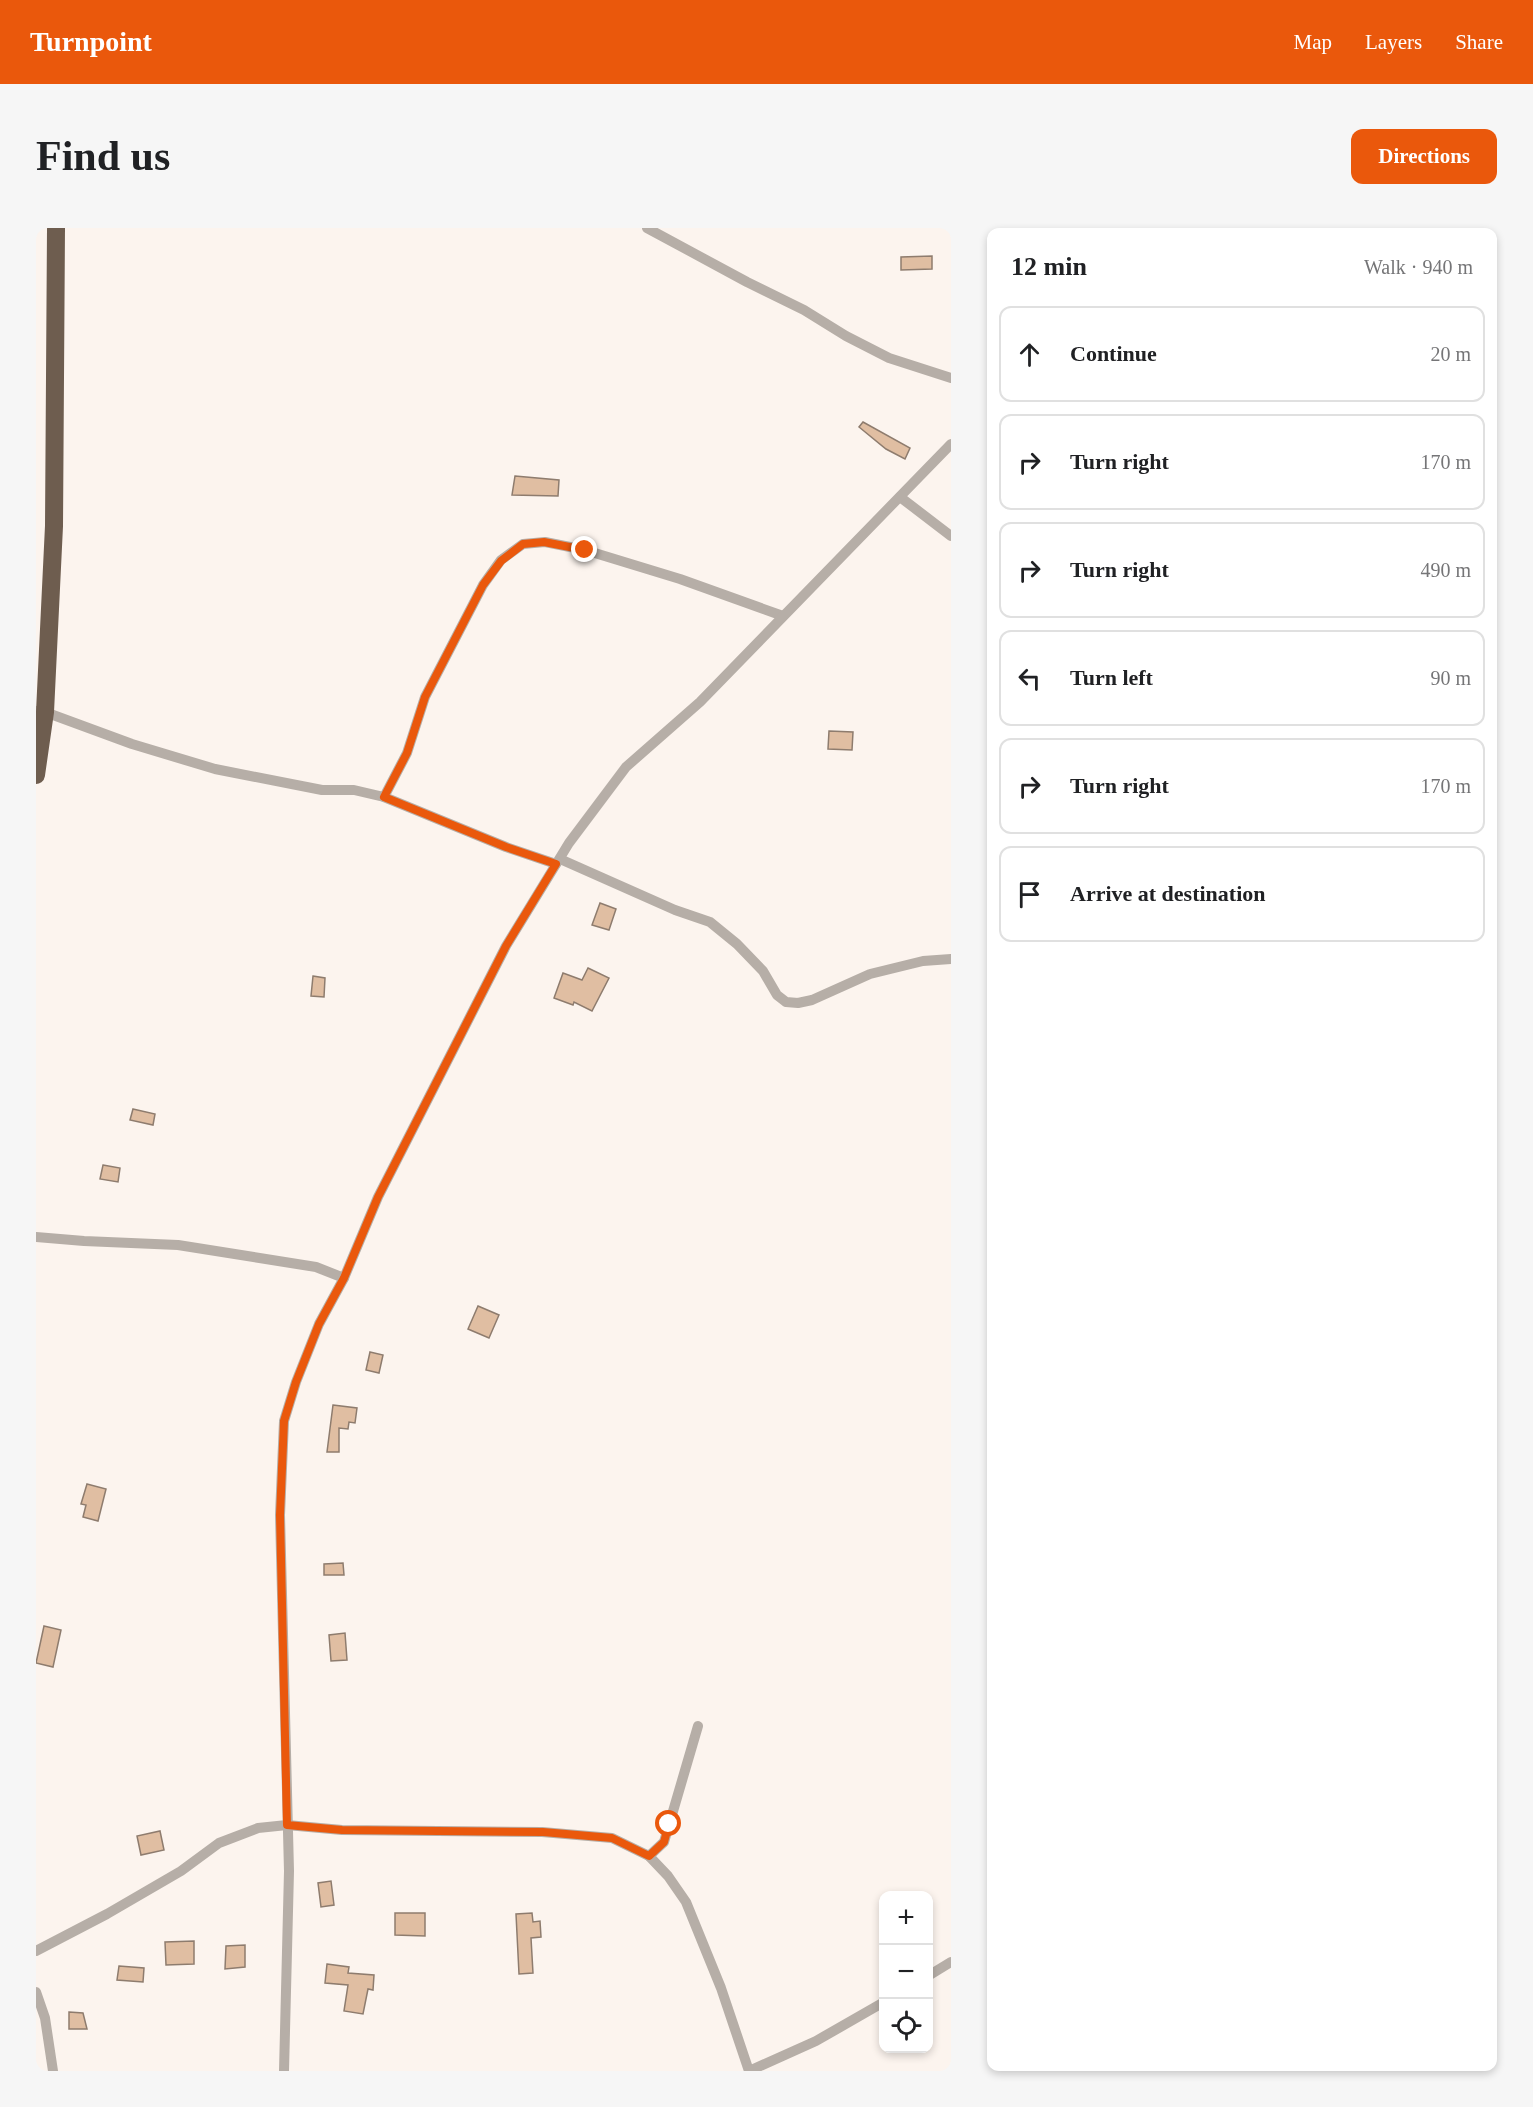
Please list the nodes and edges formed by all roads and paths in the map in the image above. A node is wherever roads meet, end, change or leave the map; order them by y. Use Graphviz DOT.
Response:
graph roads {
  1 [pos="56,228"];
  2 [pos="647,228"];
  3 [pos="951,378"];
  4 [pos="951,444"];
  5 [pos="900,497"];
  6 [pos="951,536"];
  7 [pos="783,616"];
  8 [pos="40,711"];
  9 [pos="36,775"];
  10 [pos="384,797"];
  11 [pos="558,861"];
  12 [pos="951,959"];
  13 [pos="36,1237"];
  14 [pos="344,1278"];
  15 [pos="698,1726"];
  16 [pos="287,1825"];
  17 [pos="649,1856"];
  18 [pos="36,1951"];
  19 [pos="951,1962"];
  20 [pos="933,1973"];
  21 [pos="36,1992"];
  22 [pos="879,2005"];
  23 [pos="53,2071"];
  24 [pos="284,2071"];
  25 [pos="749,2071"];
  1 -- 8 [label="highway"];
  2 -- 3 [label="street"];
  4 -- 5 [label="street"];
  5 -- 6 [label="street"];
  5 -- 7 [label="street"];
  7 -- 10 [label="street"];
  7 -- 11 [label="street"];
  8 -- 9 [label="highway"];
  8 -- 10 [label="street"];
  10 -- 11 [label="street"];
  11 -- 12 [label="street"];
  11 -- 14 [label="street"];
  13 -- 14 [label="street"];
  14 -- 16 [label="street"];
  15 -- 17 [label="street"];
  16 -- 17 [label="street"];
  16 -- 18 [label="street"];
  16 -- 24 [label="street"];
  17 -- 25 [label="street"];
  19 -- 20 [label="street"];
  21 -- 23 [label="street"];
  22 -- 25 [label="street"];
}
